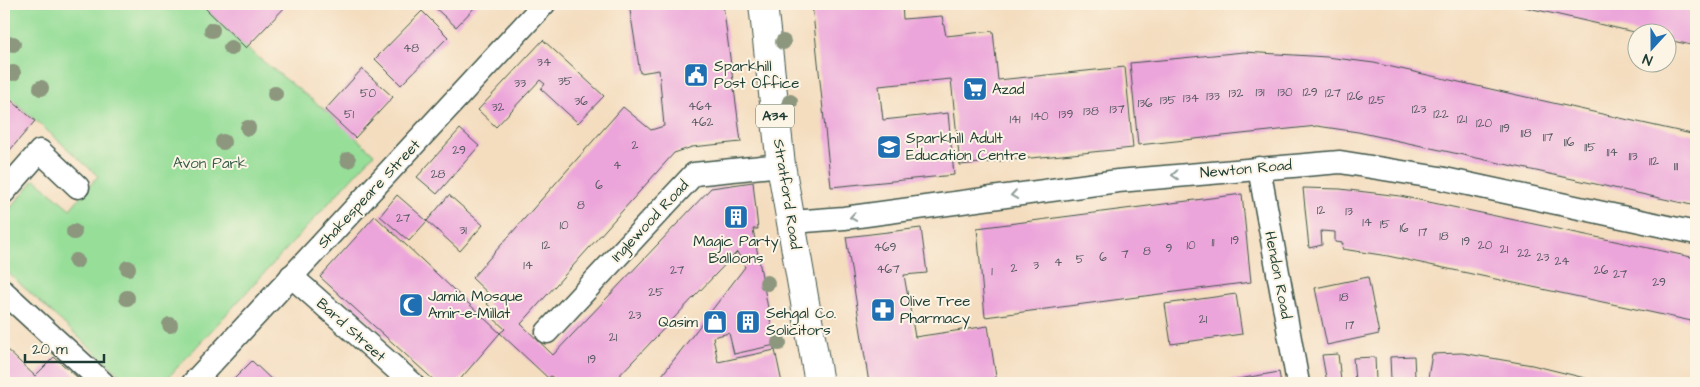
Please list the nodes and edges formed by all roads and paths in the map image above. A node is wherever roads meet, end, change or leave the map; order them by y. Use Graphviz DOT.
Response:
graph roads {
  1 [pos="544,4"];
  2 [pos="762,4"];
  3 [pos="781,165"];
  4 [pos="1259,168"];
  5 [pos="78,187"];
  6 [pos="4,192"];
  7 [pos="792,222"];
  8 [pos="1696,233"];
  9 [pos="291,276"];
  10 [pos="4,292"];
  11 [pos="547,332"];
  12 [pos="103,383"];
  13 [pos="193,383"];
  14 [pos="412,383"];
  15 [pos="819,383"];
  16 [pos="1298,383"];
  1 -- 9 [label="street, Shakespeare Street"];
  2 -- 3 [label="highway, Stratford Road / A34"];
  3 -- 7 [label="highway, Stratford Road / A34"];
  3 -- 11 [label="street, Inglewood Road"];
  4 -- 7 [label="street, Newton Road, one-way"];
  4 -- 8 [label="street, Newton Road"];
  4 -- 16 [label="street, Hendon Road"];
  5 -- 6 [label="street"];
  7 -- 15 [label="highway, Stratford Road / A34"];
  9 -- 13 [label="street, Shakespeare Street"];
  9 -- 14 [label="street, Bard Street"];
  10 -- 12 [label="street"];
}
